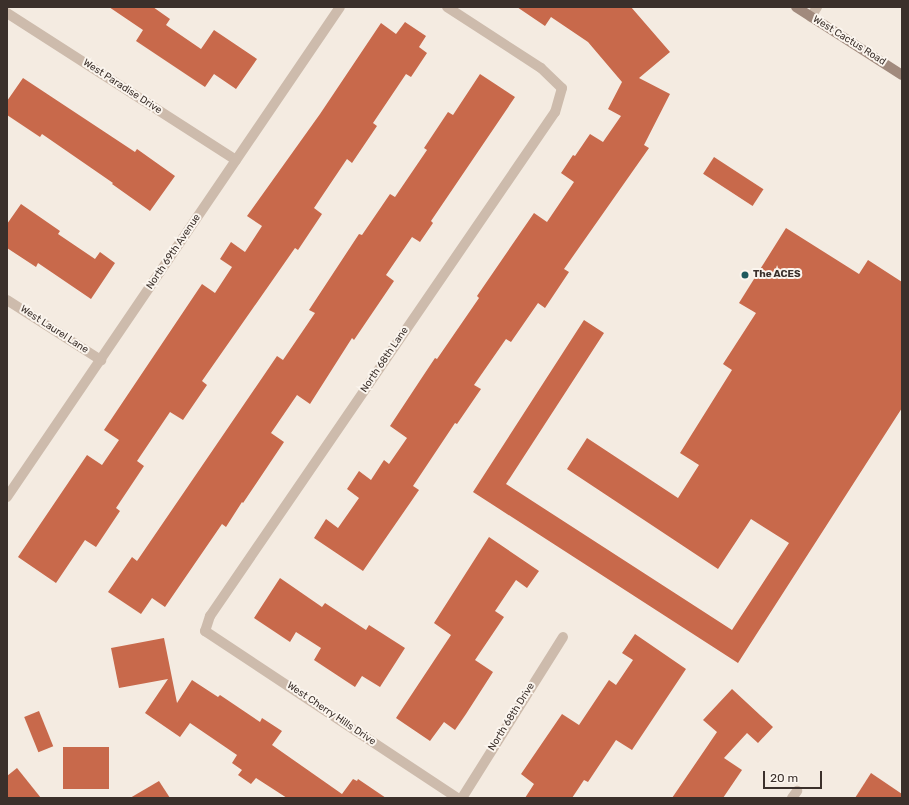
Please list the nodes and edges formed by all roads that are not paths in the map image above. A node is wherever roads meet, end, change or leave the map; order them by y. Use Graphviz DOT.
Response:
graph roads {
  1 [pos="340,7"];
  2 [pos="447,7"];
  3 [pos="796,7"];
  4 [pos="817,7"];
  5 [pos="7,13"];
  6 [pos="811,17"];
  7 [pos="902,75"];
  8 [pos="236,160"];
  9 [pos="7,300"];
  10 [pos="101,360"];
  11 [pos="7,497"];
  12 [pos="205,631"];
  13 [pos="563,637"];
  14 [pos="458,798"];
  15 [pos="462,798"];
  1 -- 8 [label="street, North 69th Avenue"];
  2 -- 12 [label="street, North 68th Lane"];
  3 -- 6 [label="main road, West Cactus Road"];
  4 -- 6 [label="street"];
  5 -- 8 [label="street, West Paradise Drive"];
  6 -- 7 [label="main road, West Cactus Road"];
  8 -- 10 [label="street, North 69th Avenue"];
  9 -- 10 [label="street, West Laurel Lane"];
  10 -- 11 [label="street, North 69th Avenue"];
  12 -- 14 [label="street, West Cherry Hills Drive"];
  13 -- 15 [label="street, North 68th Drive"];
}
